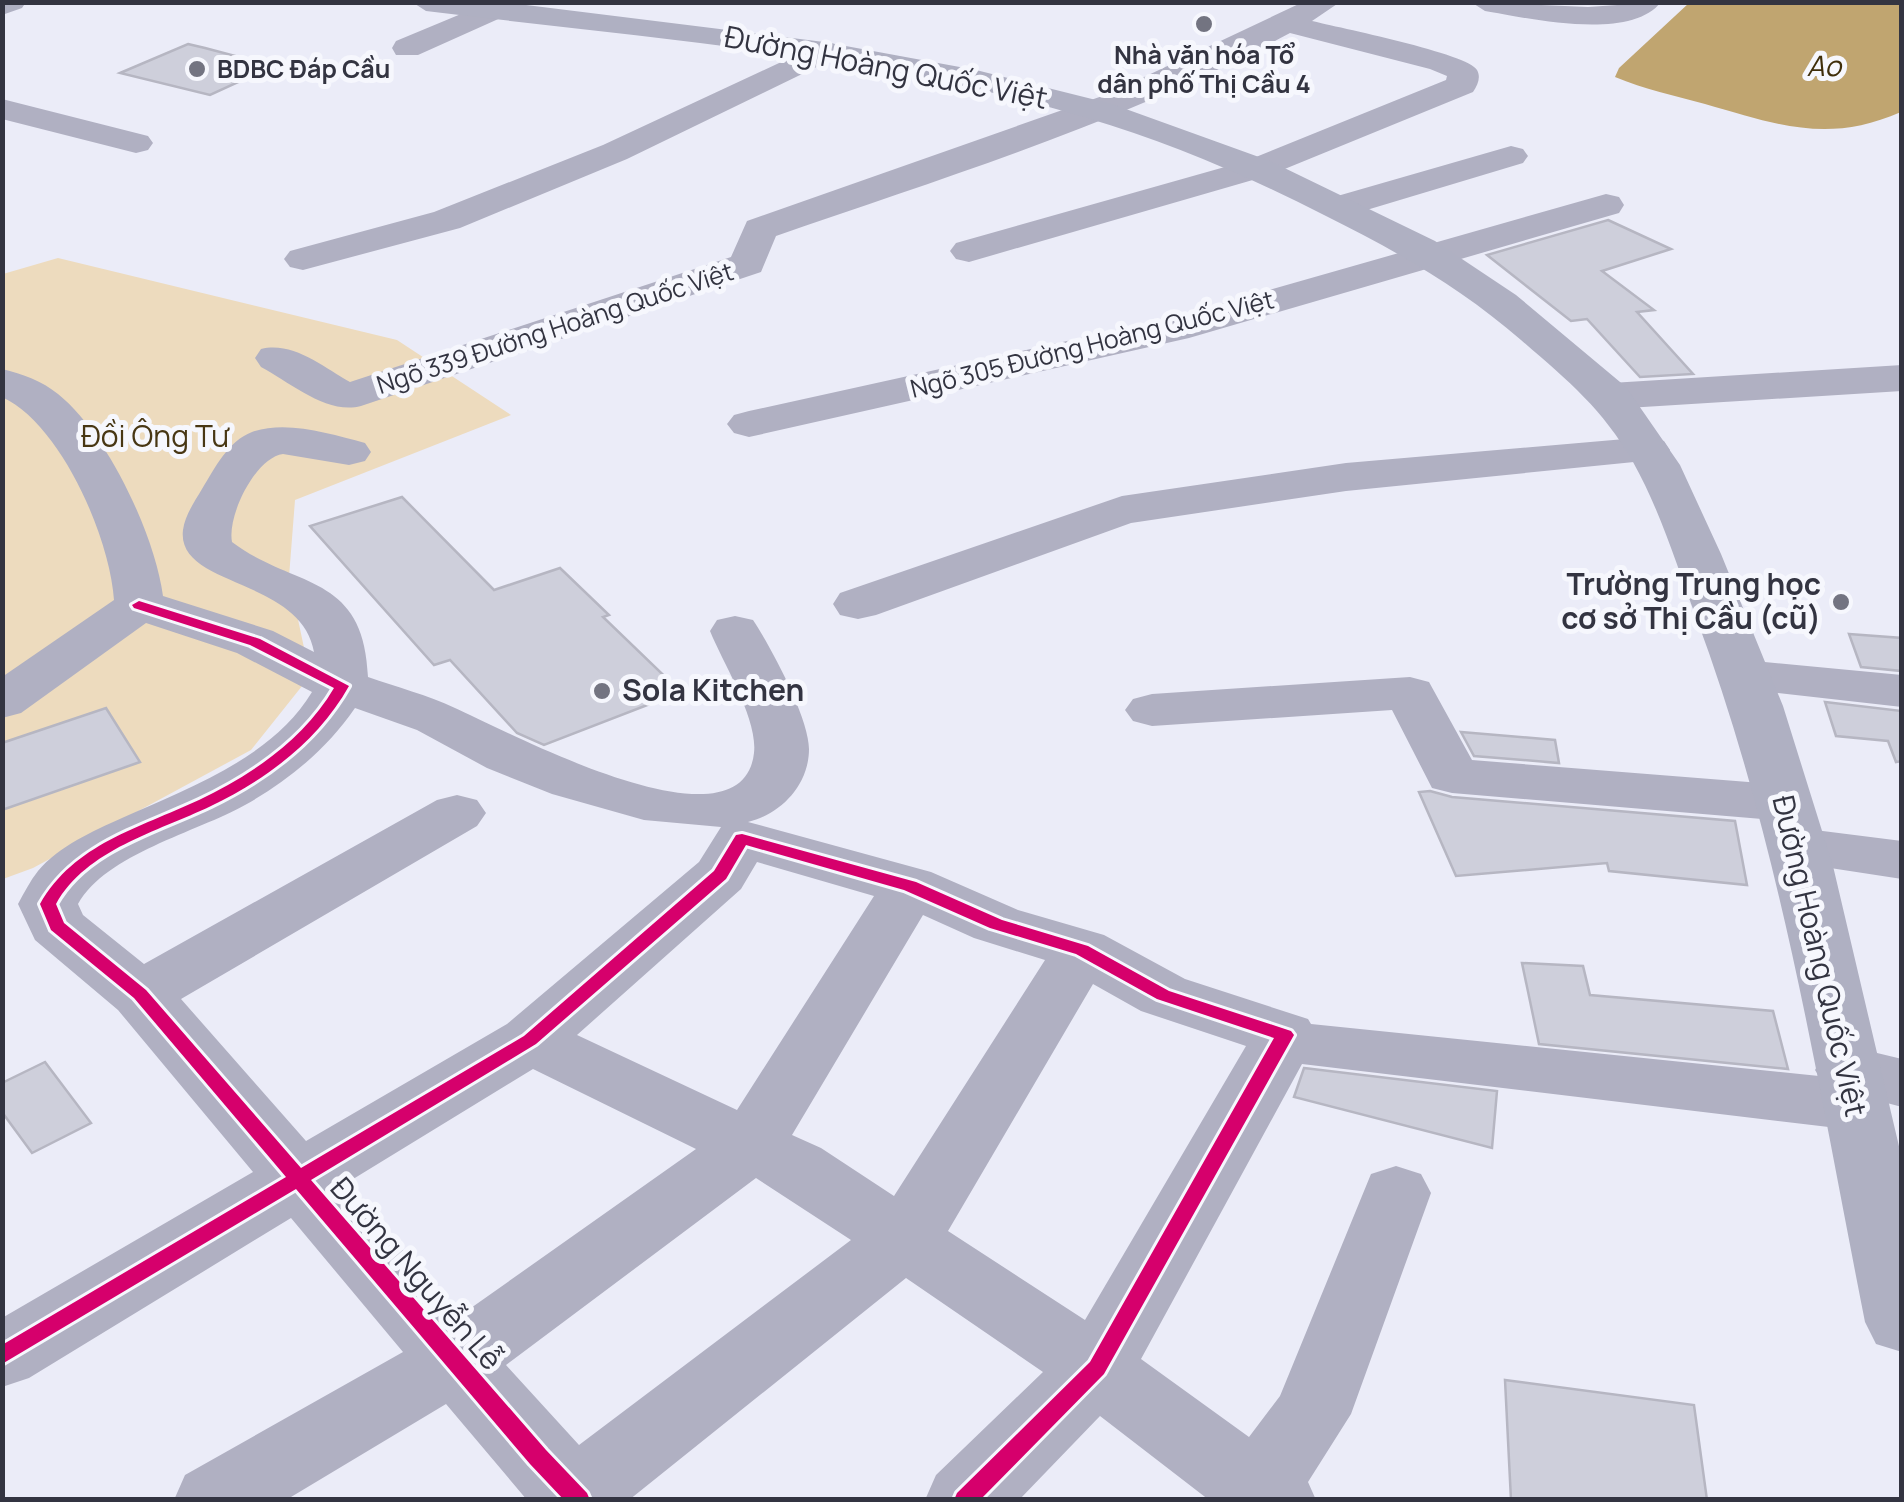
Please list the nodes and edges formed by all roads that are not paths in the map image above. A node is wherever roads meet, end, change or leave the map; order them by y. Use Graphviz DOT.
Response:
graph roads {
  1 [pos="12,2"];
  2 [pos="426,2"];
  3 [pos="1326,2"];
  4 [pos="1485,2"];
  5 [pos="1647,2"];
  6 [pos="2,6"];
  7 [pos="496,10"];
  8 [pos="1288,24"];
  9 [pos="407,48"];
  10 [pos="824,51"];
  11 [pos="2,109"];
  12 [pos="1100,111"];
  13 [pos="136,144"];
  14 [pos="1511,156"];
  15 [pos="1258,168"];
  16 [pos="1606,205"];
  17 [pos="1340,207"];
  18 [pos="970,252"];
  19 [pos="1433,255"];
  20 [pos="303,258"];
  21 [pos="276,358"];
  22 [pos="1902,378"];
  23 [pos="2,382"];
  24 [pos="1610,396"];
  25 [pos="749,424"];
  26 [pos="1648,450"];
  27 [pos="348,452"];
  28 [pos="858,604"];
  29 [pos="138,605"];
  30 [pos="735,631"];
  31 [pos="1744,676"];
  32 [pos="342,686"];
  33 [pos="1902,691"];
  34 [pos="2,702"];
  35 [pos="1152,710"];
  36 [pos="457,813"];
  37 [pos="1792,825"];
  38 [pos="1902,860"];
  39 [pos="910,886"];
  40 [pos="1082,950"];
  41 [pos="140,994"];
  42 [pos="530,1040"];
  43 [pos="1318,1045"];
  44 [pos="1868,1086"];
  45 [pos="750,1146"];
  46 [pos="298,1180"];
  47 [pos="1396,1194"];
  48 [pos="904,1240"];
  49 [pos="1902,1322"];
  50 [pos="2,1356"];
  51 [pos="454,1361"];
  52 [pos="1098,1368"];
  53 [pos="1261,1495"];
  54 [pos="577,1497"];
  55 [pos="214,1500"];
  56 [pos="966,1500"];
  1 -- 6 [label="main road"];
  2 -- 7 [label="main road, Đường Hoàng Quốc Việt"];
  3 -- 8 [label="street"];
  4 -- 5 [label="street"];
  7 -- 9 [label="street"];
  7 -- 10 [label="main road, Đường Hoàng Quốc Việt"];
  8 -- 12 [label="street"];
  8 -- 15 [label="street"];
  10 -- 12 [label="main road, Đường Hoàng Quốc Việt"];
  10 -- 20 [label="street"];
  11 -- 13 [label="street"];
  12 -- 15 [label="main road, Đường Hoàng Quốc Việt"];
  12 -- 21 [label="street, Ngõ 339 Đường Hoàng Quốc Việt"];
  14 -- 17 [label="street"];
  15 -- 17 [label="main road, Đường Hoàng Quốc Việt"];
  15 -- 18 [label="street"];
  16 -- 19 [label="street, Ngõ 305 Đường Hoàng Quốc Việt"];
  17 -- 19 [label="main road, Đường Hoàng Quốc Việt"];
  19 -- 24 [label="main road, Đường Hoàng Quốc Việt"];
  19 -- 25 [label="street, Ngõ 305 Đường Hoàng Quốc Việt"];
  22 -- 24 [label="street"];
  23 -- 29 [label="street"];
  24 -- 26 [label="main road, Đường Hoàng Quốc Việt"];
  26 -- 28 [label="street"];
  26 -- 31 [label="main road, Đường Hoàng Quốc Việt"];
  27 -- 32 [label="street"];
  29 -- 32 [label="street"];
  29 -- 34 [label="street"];
  30 -- 32 [label="street"];
  31 -- 33 [label="street"];
  31 -- 37 [label="main road, Đường Hoàng Quốc Việt"];
  32 -- 41 [label="street, Đường Nguyễn Lễ"];
  35 -- 37 [label="street"];
  36 -- 41 [label="street"];
  37 -- 38 [label="street"];
  37 -- 44 [label="main road, Đường Hoàng Quốc Việt"];
  39 -- 40 [label="street"];
  39 -- 42 [label="street"];
  39 -- 45 [label="street"];
  40 -- 48 [label="street"];
  40 -- 52 [label="street"];
  41 -- 46 [label="street, Đường Nguyễn Lễ"];
  42 -- 45 [label="street"];
  42 -- 46 [label="street"];
  43 -- 44 [label="street"];
  44 -- 49 [label="main road, Đường Hoàng Quốc Việt"];
  45 -- 48 [label="street"];
  45 -- 51 [label="street"];
  46 -- 50 [label="street"];
  46 -- 51 [label="street, Đường Nguyễn Lễ"];
  47 -- 53 [label="street"];
  48 -- 52 [label="street"];
  48 -- 54 [label="street"];
  51 -- 54 [label="street, Đường Nguyễn Lễ"];
  51 -- 55 [label="street"];
  52 -- 53 [label="street"];
  52 -- 56 [label="street"];
}
